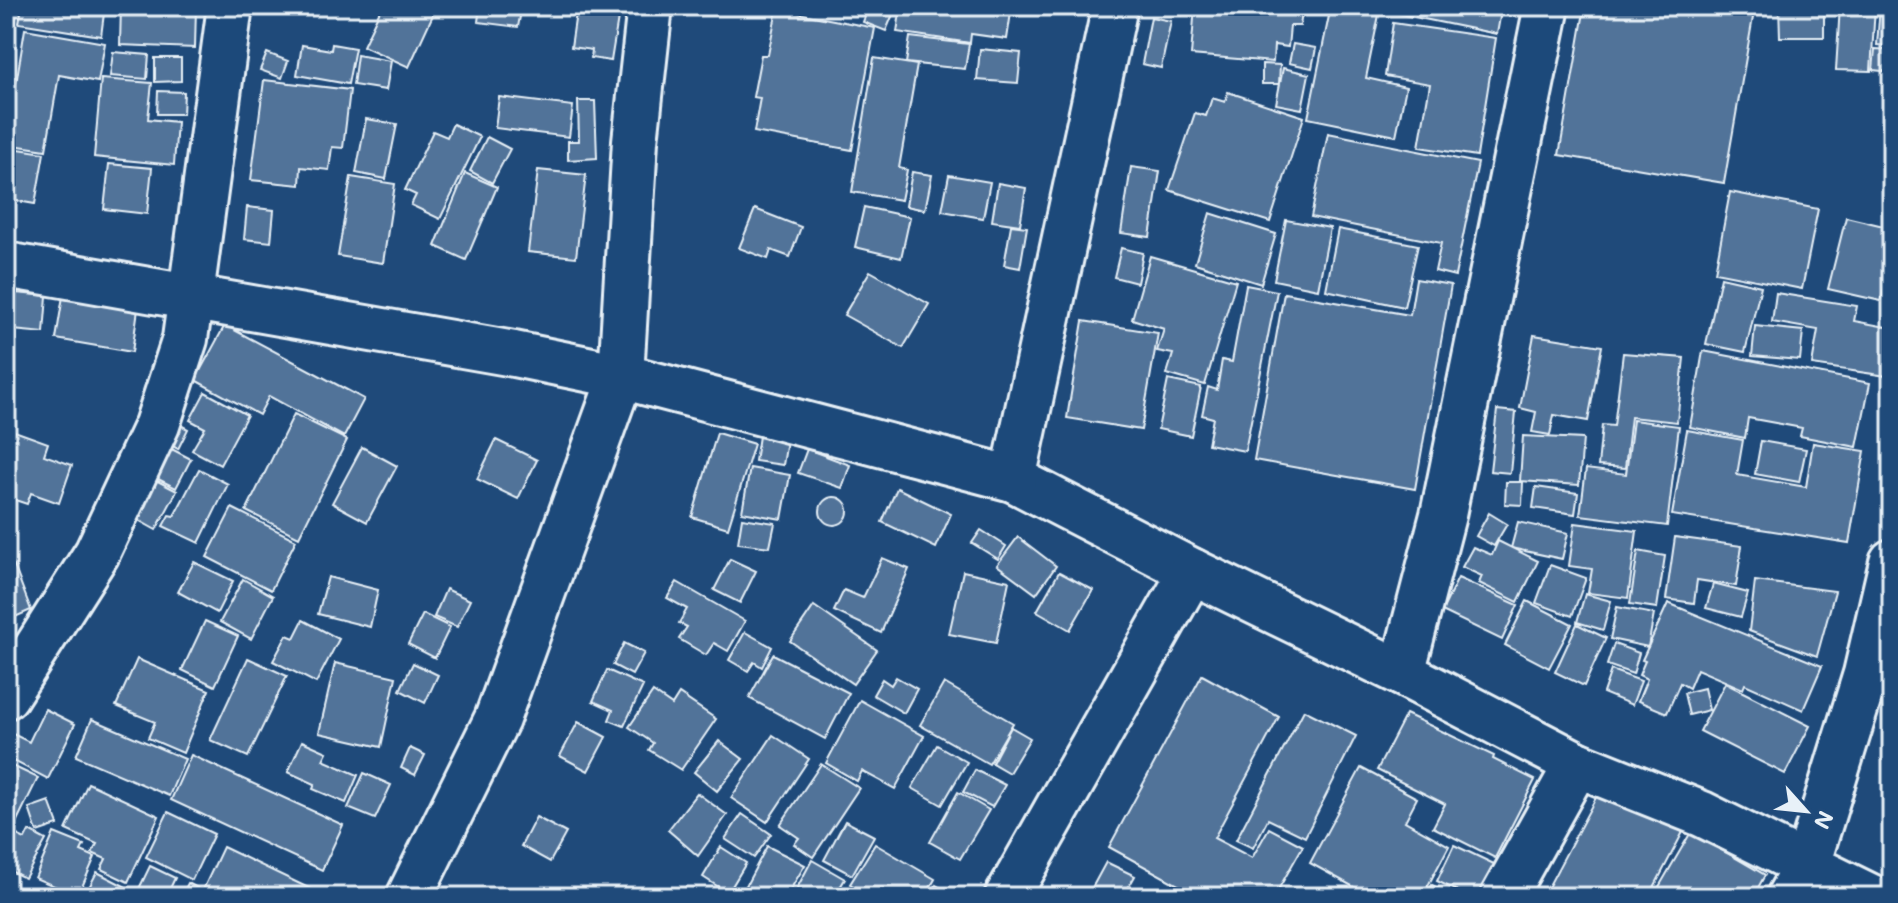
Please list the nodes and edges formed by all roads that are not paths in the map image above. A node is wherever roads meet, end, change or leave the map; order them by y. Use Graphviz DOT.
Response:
graph roads {
  1 [pos="230,6"];
  2 [pos="650,6"];
  3 [pos="1115,6"];
  4 [pos="1547,6"];
  5 [pos="6,265"];
  6 [pos="192,296"];
  7 [pos="621,376"];
  8 [pos="1013,479"];
  9 [pos="1892,562"];
  10 [pos="1192,571"];
  11 [pos="1402,673"];
  12 [pos="6,696"];
  13 [pos="1577,764"];
  14 [pos="1798,881"];
  15 [pos="409,897"];
  16 [pos="1007,897"];
  17 [pos="1503,897"];
  18 [pos="1871,897"];
  1 -- 6 [label="street"];
  2 -- 7 [label="street"];
  3 -- 8 [label="street"];
  4 -- 11 [label="street"];
  5 -- 6 [label="street"];
  6 -- 7 [label="street"];
  6 -- 12 [label="street"];
  7 -- 8 [label="street"];
  7 -- 15 [label="street"];
  8 -- 10 [label="street"];
  9 -- 14 [label="street"];
  10 -- 11 [label="street"];
  10 -- 16 [label="street"];
  11 -- 13 [label="street"];
  13 -- 14 [label="street"];
  13 -- 17 [label="street"];
  14 -- 18 [label="street"];
}
